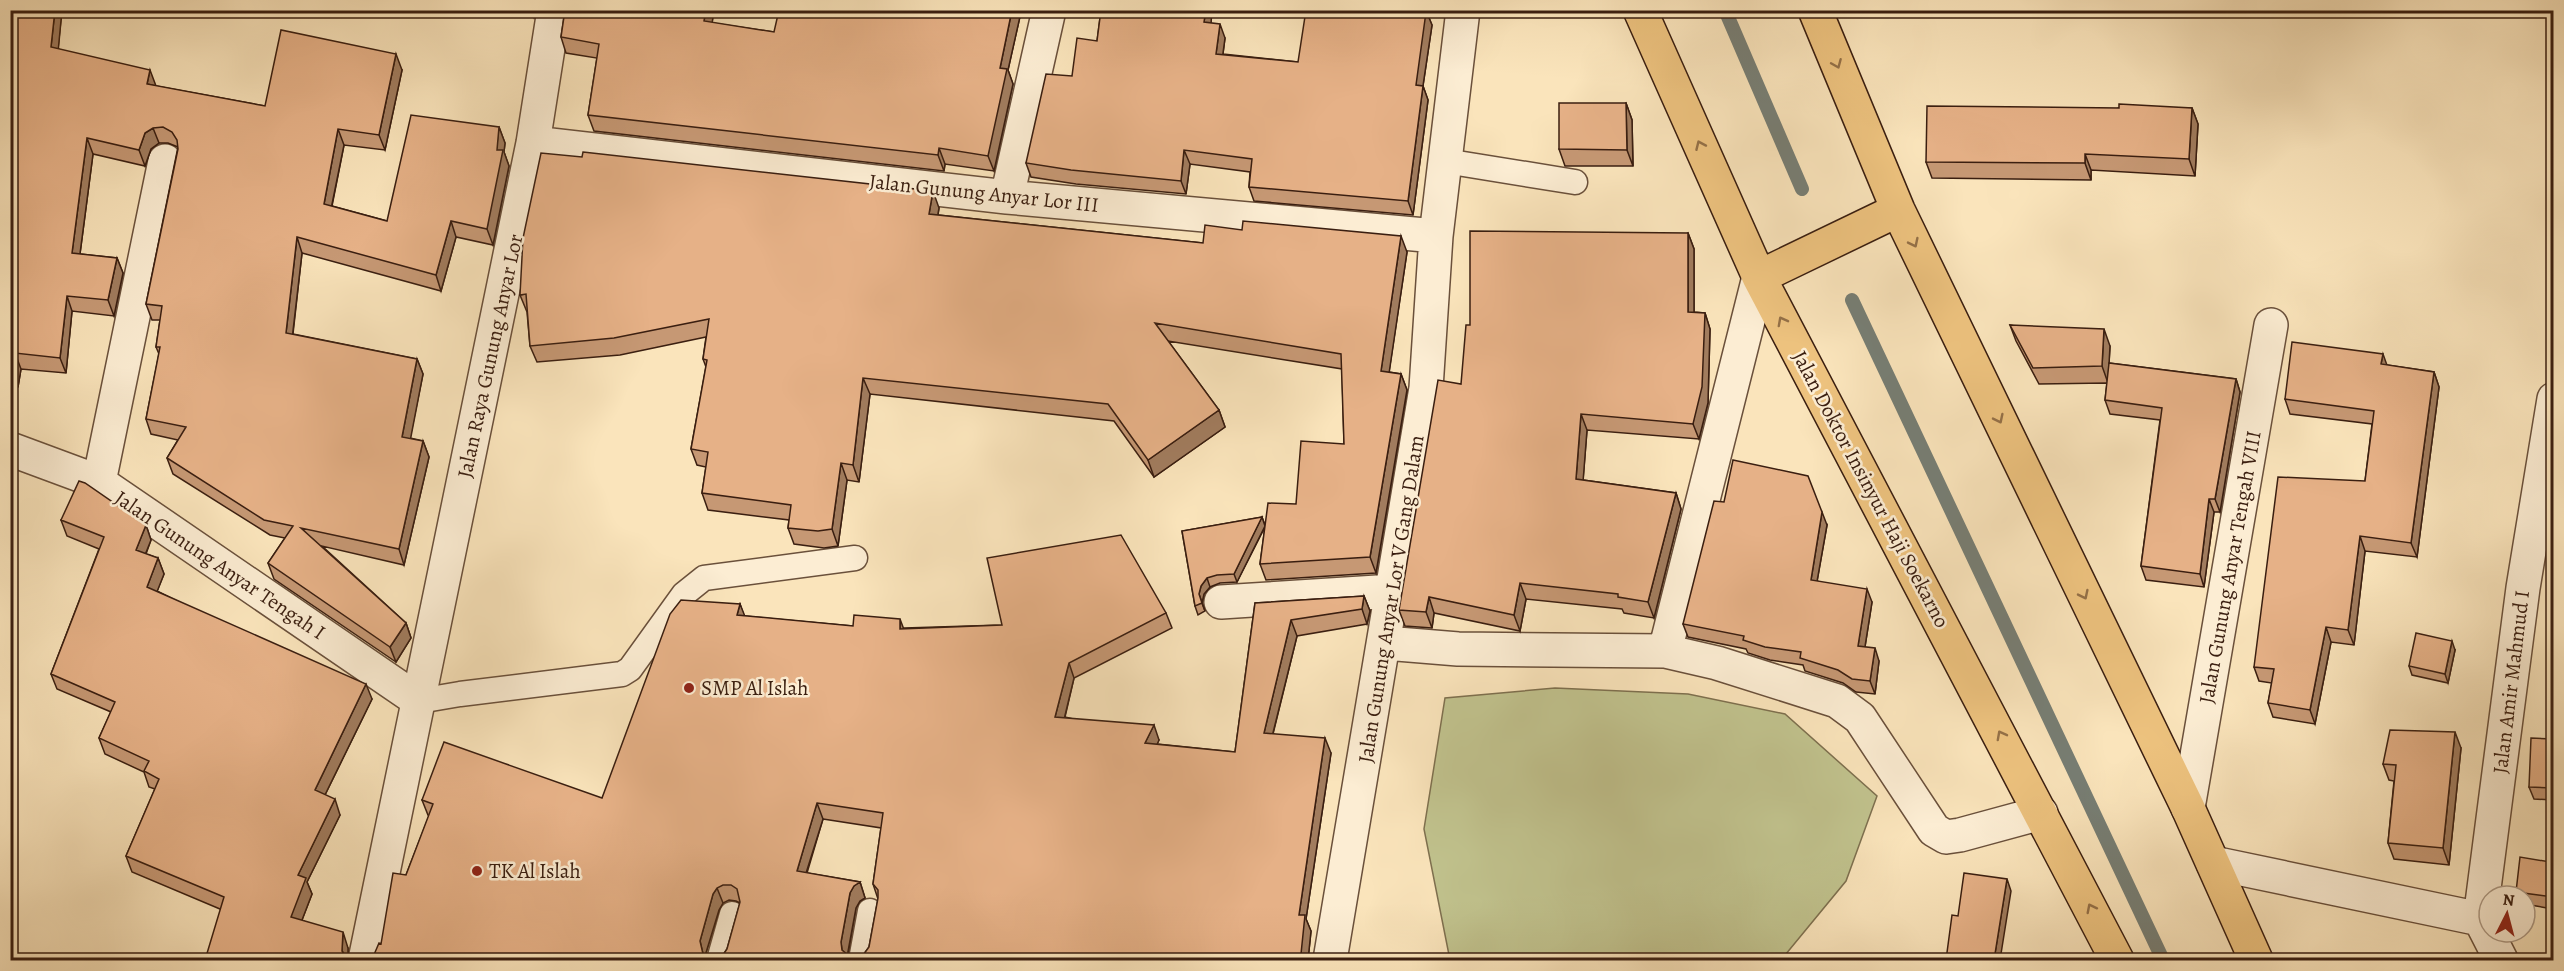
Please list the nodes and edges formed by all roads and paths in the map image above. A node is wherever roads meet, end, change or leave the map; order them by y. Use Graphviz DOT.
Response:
graph roads {
  1 [pos="554,10"];
  2 [pos="1049,10"];
  3 [pos="1463,10"];
  4 [pos="1640,10"];
  5 [pos="1815,10"];
  6 [pos="533,143"];
  7 [pos="1445,160"];
  8 [pos="165,161"];
  9 [pos="1575,182"];
  10 [pos="1007,197"];
  11 [pos="1898,210"];
  12 [pos="1436,236"];
  13 [pos="1759,277"];
  14 [pos="2271,325"];
  15 [pos="2553,399"];
  16 [pos="10,449"];
  17 [pos="99,482"];
  18 [pos="855,558"];
  19 [pos="1393,591"];
  20 [pos="1221,602"];
  21 [pos="1385,643"];
  22 [pos="1665,651"];
  23 [pos="419,701"];
  24 [pos="2188,808"];
  25 [pos="2042,813"];
  26 [pos="2212,863"];
  27 [pos="2485,884"];
  28 [pos="870,911"];
  29 [pos="732,914"];
  30 [pos="2477,918"];
  31 [pos="2493,944"];
  32 [pos="365,960"];
  33 [pos="719,960"];
  34 [pos="861,960"];
  35 [pos="1330,960"];
  36 [pos="2117,960"];
  37 [pos="2256,960"];
  38 [pos="2501,960"];
  1 -- 6 [label="street, Jalan Raya Gunung Anyar Lor"];
  2 -- 10 [label="street"];
  3 -- 7 [label="street, Jalan Gunung Anyar Lor V Gang Dalam"];
  13 -- 4 [label="main road, Jalan Doktor Insinyur Haji Soekarno, one-way"];
  5 -- 11 [label="main road, one-way"];
  6 -- 10 [label="street, Jalan Gunung Anyar Lor III"];
  6 -- 23 [label="street, Jalan Raya Gunung Anyar Lor"];
  7 -- 9 [label="lane"];
  7 -- 12 [label="street, Jalan Gunung Anyar Lor V Gang Dalam"];
  8 -- 17 [label="street"];
  10 -- 12 [label="street, Jalan Gunung Anyar Lor III"];
  11 -- 13 [label="main road"];
  11 -- 24 [label="main road, one-way"];
  12 -- 19 [label="street, Jalan Gunung Anyar Lor V Gang Dalam"];
  13 -- 22 [label="street"];
  25 -- 13 [label="main road, Jalan Doktor Insinyur Haji Soekarno, one-way"];
  14 -- 24 [label="street, Jalan Gunung Anyar Tengah VIII"];
  15 -- 27 [label="street, Jalan Amir Mahmud I"];
  16 -- 17 [label="street, Jalan Gunung Anyar Tengah I"];
  17 -- 23 [label="street, Jalan Gunung Anyar Tengah I"];
  18 -- 23 [label="lane"];
  19 -- 20 [label="street"];
  19 -- 21 [label="street, Jalan Gunung Anyar Lor V Gang Dalam"];
  21 -- 22 [label="street"];
  21 -- 35 [label="street, Jalan Gunung Anyar Lor V Gang Dalam"];
  22 -- 25 [label="street"];
  23 -- 32 [label="street, Jalan Raya Gunung Anyar Lor"];
  24 -- 26 [label="main road"];
  36 -- 25 [label="main road, Jalan Doktor Insinyur Haji Soekarno, one-way"];
  26 -- 30 [label="street"];
  26 -- 37 [label="main road"];
  28 -- 34 [label="lane"];
  29 -- 33 [label="lane"];
  31 -- 38 [label="street"];
}
